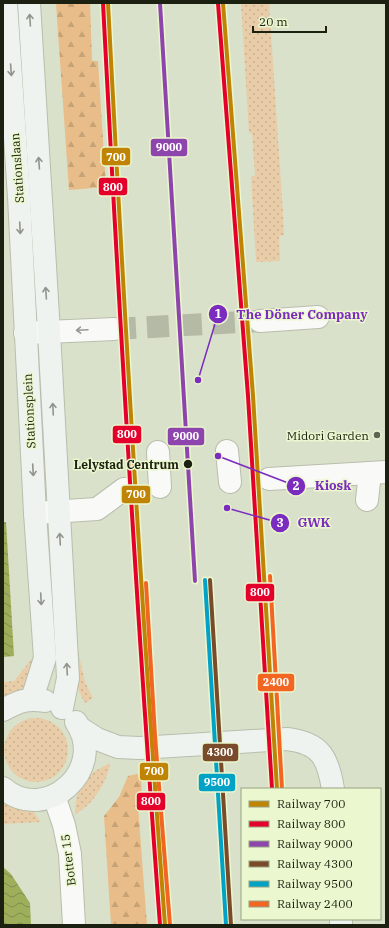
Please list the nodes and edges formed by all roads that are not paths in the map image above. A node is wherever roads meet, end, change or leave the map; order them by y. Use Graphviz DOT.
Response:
graph roads {
  1 [pos="6,3"];
  2 [pos="29,3"];
  3 [pos="318,317"];
  4 [pos="260,321"];
  5 [pos="114,329"];
  6 [pos="49,332"];
  7 [pos="25,333"];
  8 [pos="227,451"];
  9 [pos="158,452"];
  10 [pos="378,472"];
  11 [pos="269,479"];
  12 [pos="230,482"];
  13 [pos="160,487"];
  14 [pos="124,489"];
  15 [pos="367,500"];
  16 [pos="59,512"];
  17 [pos="35,513"];
  18 [pos="32,699"];
  19 [pos="62,708"];
  20 [pos="3,710"];
  21 [pos="80,728"];
  22 [pos="118,747"];
  23 [pos="83,764"];
  24 [pos="3,788"];
  25 [pos="333,788"];
  26 [pos="54,796"];
  27 [pos="74,925"];
  1 -- 7 [label="main road, Stationslaan, one-way"];
  6 -- 2 [label="main road, Stationslaan, one-way"];
  3 -- 4 [label="street"];
  5 -- 6 [label="street, one-way"];
  6 -- 7 [label="street"];
  16 -- 6 [label="main road, Stationsplein, one-way"];
  7 -- 17 [label="main road, Stationsplein, one-way"];
  8 -- 12 [label="street"];
  9 -- 13 [label="street"];
  10 -- 11 [label="street"];
  10 -- 15 [label="street"];
  14 -- 16 [label="street"];
  16 -- 17 [label="street"];
  19 -- 16 [label="main road, Stationsplein, one-way"];
  17 -- 18 [label="main road, Stationsplein, one-way"];
  18 -- 19 [label="main road"];
  18 -- 20 [label="main road"];
  19 -- 21 [label="main road"];
  21 -- 22 [label="main road"];
  21 -- 23 [label="main road"];
  22 -- 23 [label="main road"];
  22 -- 25 [label="main road"];
  23 -- 26 [label="main road"];
  24 -- 26 [label="main road"];
  26 -- 27 [label="street, Botter 15"];
}
